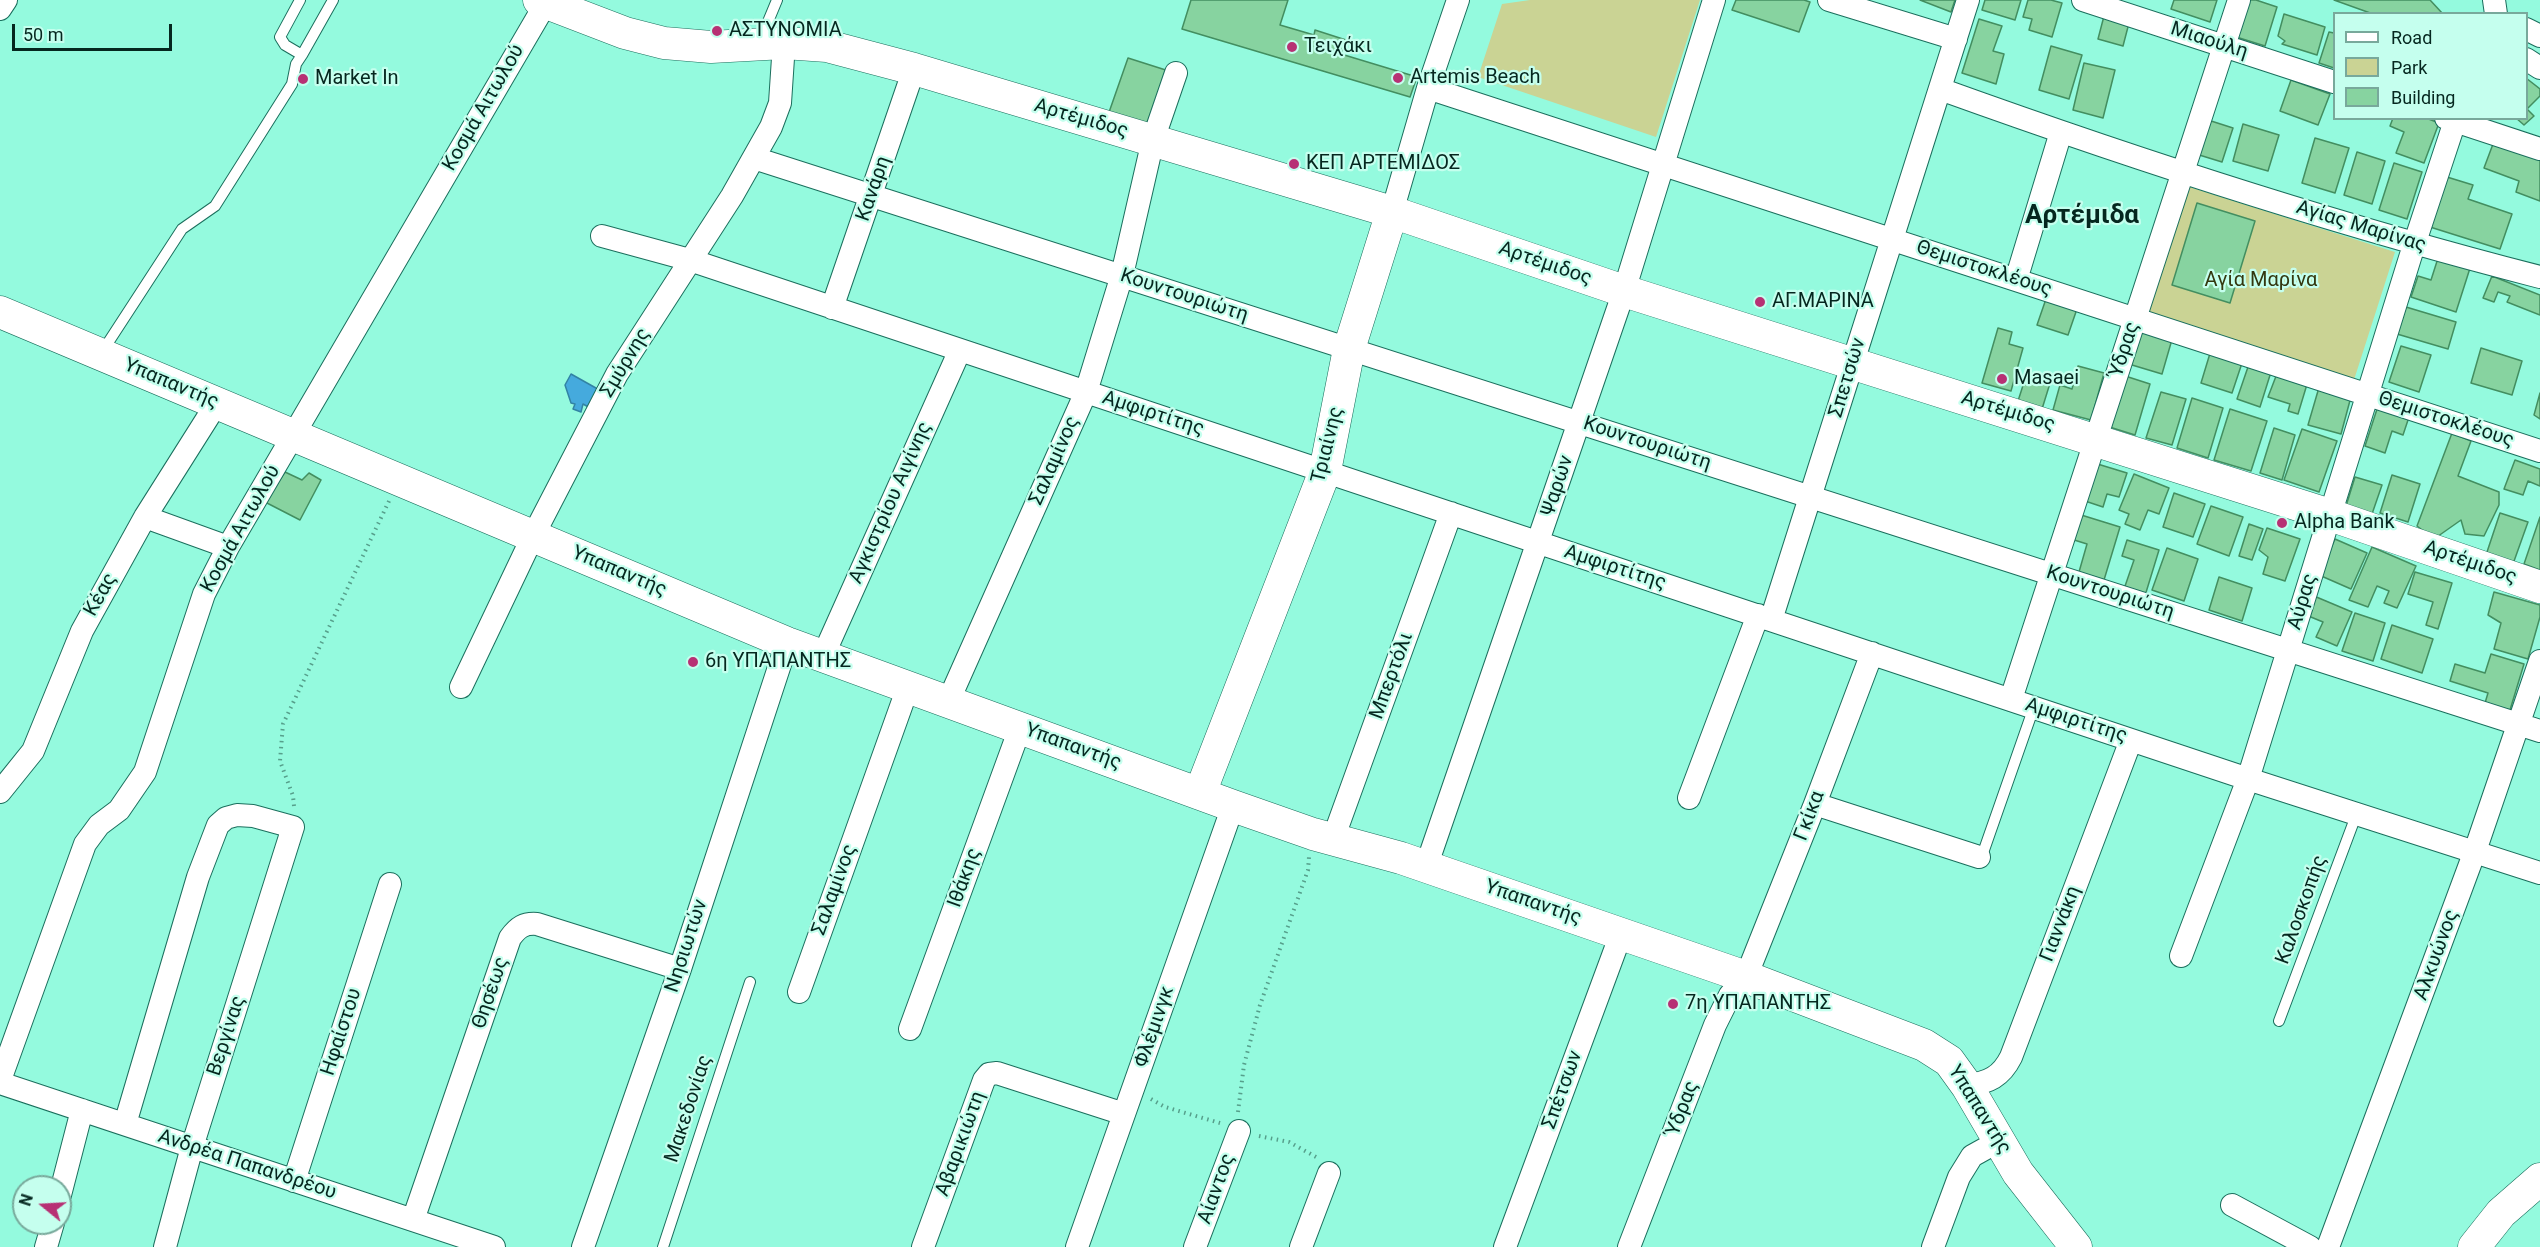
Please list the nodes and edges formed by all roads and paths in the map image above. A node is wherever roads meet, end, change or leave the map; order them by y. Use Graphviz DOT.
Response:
graph roads {
  1 [pos="6,0"];
  2 [pos="300,0"];
  3 [pos="333,0"];
  4 [pos="777,0"];
  5 [pos="1458,0"];
  6 [pos="1714,0"];
  7 [pos="1829,0"];
  8 [pos="1968,0"];
  9 [pos="2082,0"];
  10 [pos="2239,0"];
  11 [pos="542,1"];
  12 [pos="0,9"];
  13 [pos="1956,39"];
  14 [pos="771,43"];
  15 [pos="2224,46"];
  16 [pos="302,55"];
  17 [pos="914,69"];
  18 [pos="1176,73"];
  19 [pos="2333,82"];
  20 [pos="1428,88"];
  21 [pos="1940,89"];
  22 [pos="2452,120"];
  23 [pos="2455,120"];
  24 [pos="2061,132"];
  25 [pos="1153,140"];
  26 [pos="2540,149"];
  27 [pos="754,158"];
  28 [pos="1662,164"];
  29 [pos="2182,172"];
  30 [pos="872,195"];
  31 [pos="1392,212"];
  32 [pos="602,236"];
  33 [pos="1892,239"];
  34 [pos="2414,245"];
  35 [pos="690,260"];
  36 [pos="1122,275"];
  37 [pos="2540,278"];
  38 [pos="2016,280"];
  39 [pos="1624,291"];
  40 [pos="832,308"];
  41 [pos="0,312"];
  42 [pos="2135,318"];
  43 [pos="1350,349"];
  44 [pos="960,350"];
  45 [pos="101,354"];
  46 [pos="1852,364"];
  47 [pos="1086,392"];
  48 [pos="2367,394"];
  49 [pos="217,404"];
  50 [pos="1579,423"];
  51 [pos="293,434"];
  52 [pos="2096,439"];
  53 [pos="2540,451"];
  54 [pos="1324,471"];
  55 [pos="399,479"];
  56 [pos="1810,497"];
  57 [pos="1450,513"];
  58 [pos="2330,515"];
  59 [pos="145,517"];
  60 [pos="533,536"];
  61 [pos="1539,543"];
  62 [pos="228,547"];
  63 [pos="2051,574"];
  64 [pos="2540,587"];
  65 [pos="1765,618"];
  66 [pos="787,643"];
  67 [pos="2288,650"];
  68 [pos="1872,653"];
  69 [pos="823,656"];
  70 [pos="2540,661"];
  71 [pos="461,687"];
  72 [pos="908,687"];
  73 [pos="2011,699"];
  74 [pos="948,702"];
  75 [pos="2034,707"];
  76 [pos="2518,724"];
  77 [pos="1020,728"];
  78 [pos="2540,731"];
  79 [pos="2131,740"];
  80 [pos="2248,779"];
  81 [pos="0,792"];
  82 [pos="1200,793"];
  83 [pos="1689,798"];
  84 [pos="1815,804"];
  85 [pos="1233,806"];
  86 [pos="2357,812"];
  87 [pos="293,827"];
  88 [pos="1323,836"];
  89 [pos="2475,851"];
  90 [pos="1979,857"];
  91 [pos="1426,867"];
  92 [pos="2540,873"];
  93 [pos="390,884"];
  94 [pos="1621,933"];
  95 [pos="2181,956"];
  96 [pos="680,969"];
  97 [pos="1746,977"];
  98 [pos="750,982"];
  99 [pos="799,992"];
  100 [pos="2279,1021"];
  101 [pos="910,1029"];
  102 [pos="0,1082"];
  103 [pos="1967,1086"];
  104 [pos="82,1110"];
  105 [pos="1124,1114"];
  106 [pos="124,1124"];
  107 [pos="1239,1131"];
  108 [pos="1998,1141"];
  109 [pos="192,1147"];
  110 [pos="1329,1173"];
  111 [pos="65,1175"];
  112 [pos="2540,1179"];
  113 [pos="294,1181"];
  114 [pos="2232,1204"];
  115 [pos="413,1220"];
  116 [pos="446,1239"];
  117 [pos="165,1247"];
  118 [pos="492,1247"];
  119 [pos="583,1247"];
  120 [pos="663,1247"];
  121 [pos="923,1247"];
  122 [pos="1077,1247"];
  123 [pos="1195,1247"];
  124 [pos="1301,1247"];
  125 [pos="1504,1247"];
  126 [pos="1629,1247"];
  127 [pos="1933,1247"];
  128 [pos="2076,1247"];
  129 [pos="2310,1247"];
  130 [pos="2328,1247"];
  131 [pos="2474,1247"];
  1 -- 12 [label="street"];
  2 -- 16 [label="lane"];
  3 -- 16 [label="lane"];
  4 -- 14 [label="lane"];
  5 -- 20 [label="street, Τριαίνης"];
  6 -- 28 [label="street, Ψαρών"];
  7 -- 13 [label="street"];
  8 -- 13 [label="street, Σπετσών"];
  9 -- 15 [label="street, Μιαούλη"];
  10 -- 15 [label="street, Ύδρας"];
  11 -- 14 [label="street, Αρτέμιδος"];
  11 -- 51 [label="street, Κοσμά Αιτωλού"];
  13 -- 21 [label="street, Σπετσών"];
  14 -- 17 [label="street, Αρτέμιδος"];
  14 -- 27 [label="street, Σμύρνης"];
  15 -- 19 [label="street, Μιαούλη"];
  15 -- 29 [label="street, Ύδρας"];
  16 -- 45 [label="lane"];
  17 -- 25 [label="street, Αρτέμιδος"];
  17 -- 30 [label="street, Κανάρη"];
  18 -- 25 [label="street, Σαλαμίνος"];
  20 -- 28 [label="street, Θεμιστοκλέους"];
  20 -- 31 [label="street, Τριαίνης"];
  21 -- 24 [label="street, Αγίας Μαρίνας"];
  21 -- 33 [label="street, Σπετσών"];
  22 -- 34 [label="street, Αύρας"];
  23 -- 26 [label="street"];
  24 -- 29 [label="street, Αγίας Μαρίνας"];
  24 -- 38 [label="street"];
  25 -- 31 [label="street, Αρτέμιδος"];
  25 -- 36 [label="street, Σαλαμίνος"];
  27 -- 30 [label="street, Κουντουριώτη"];
  27 -- 35 [label="street, Σμύρνης"];
  28 -- 33 [label="street, Θεμιστοκλέους"];
  28 -- 39 [label="street, Ψαρών"];
  29 -- 34 [label="street, Αγίας Μαρίνας"];
  29 -- 42 [label="street, Ύδρας"];
  30 -- 36 [label="street, Κουντουριώτη"];
  30 -- 40 [label="street, Κανάρη"];
  31 -- 39 [label="street, Αρτέμιδος"];
  31 -- 43 [label="street, Τριαίνης"];
  32 -- 35 [label="street, Αμφιρτίτης"];
  33 -- 38 [label="street, Θεμιστοκλέους"];
  33 -- 46 [label="street, Σπετσών"];
  34 -- 37 [label="street, Αγίας Μαρίνας"];
  34 -- 48 [label="street, Αύρας"];
  35 -- 40 [label="street, Αμφιρτίτης"];
  35 -- 60 [label="street, Σμύρνης"];
  36 -- 43 [label="street, Κουντουριώτη"];
  36 -- 47 [label="street, Σαλαμίνος"];
  38 -- 42 [label="street, Θεμιστοκλέους"];
  39 -- 46 [label="street, Αρτέμιδος"];
  39 -- 50 [label="street, Ψαρών"];
  40 -- 44 [label="street, Αμφιρτίτης"];
  41 -- 45 [label="street, Υπαπαντής"];
  42 -- 48 [label="street, Θεμιστοκλέους"];
  42 -- 52 [label="street, Ύδρας"];
  43 -- 50 [label="street, Κουντουριώτη"];
  43 -- 54 [label="street, Τριαίνης"];
  44 -- 47 [label="street, Αμφιρτίτης"];
  44 -- 69 [label="street, Αγκιστρίου Αιγίνης"];
  45 -- 49 [label="street, Υπαπαντής"];
  46 -- 52 [label="street, Αρτέμιδος"];
  46 -- 56 [label="street, Σπετσών"];
  47 -- 54 [label="street, Αμφιρτίτης"];
  47 -- 74 [label="street, Σαλαμίνος"];
  48 -- 53 [label="street, Θεμιστοκλέους"];
  48 -- 58 [label="street, Αύρας"];
  49 -- 51 [label="street, Υπαπαντής"];
  49 -- 59 [label="street, Κέας"];
  50 -- 56 [label="street, Κουντουριώτη"];
  50 -- 61 [label="street, Ψαρών"];
  51 -- 55 [label="street, Υπαπαντής"];
  51 -- 62 [label="street, Κοσμά Αιτωλού"];
  52 -- 58 [label="street, Αρτέμιδος"];
  52 -- 63 [label="street, Ύδρας"];
  54 -- 57 [label="street, Αμφιρτίτης"];
  54 -- 82 [label="street, Τριαίνης"];
  55 -- 60 [label="street, Υπαπαντής"];
  55 -- 87 [label="path"];
  56 -- 63 [label="street, Κουντουριώτη"];
  56 -- 65 [label="street, Σπετσών"];
  57 -- 61 [label="street, Αμφιρτίτης"];
  57 -- 88 [label="street, Μπερτόλι"];
  58 -- 64 [label="street, Αρτέμιδος"];
  58 -- 67 [label="street, Αύρας"];
  59 -- 62 [label="street"];
  59 -- 81 [label="street, Κέας"];
  60 -- 66 [label="street, Υπαπαντής"];
  60 -- 71 [label="street, Σμύρνης"];
  61 -- 65 [label="street, Αμφιρτίτης"];
  61 -- 91 [label="street, Ψαρών"];
  62 -- 102 [label="street, Κοσμά Αιτωλού"];
  63 -- 67 [label="street, Κουντουριώτη"];
  63 -- 73 [label="street, Ύδρας"];
  65 -- 68 [label="street, Αμφιρτίτης"];
  65 -- 83 [label="street, Σπετσών"];
  66 -- 69 [label="street, Υπαπαντής"];
  66 -- 96 [label="street, Νησιωτών"];
  67 -- 76 [label="street, Κουντουριώτη"];
  67 -- 80 [label="street, Αύρας"];
  68 -- 73 [label="street, Αμφιρτίτης"];
  68 -- 84 [label="street, Γκίκα"];
  69 -- 72 [label="street, Υπαπαντής"];
  70 -- 76 [label="street, Αλκυώνος"];
  72 -- 74 [label="street, Υπαπαντής"];
  72 -- 99 [label="street, Σαλαμίνος"];
  73 -- 75 [label="street, Αμφιρτίτης"];
  74 -- 77 [label="street, Υπαπαντής"];
  75 -- 79 [label="street, Αμφιρτίτης"];
  75 -- 90 [label="lane"];
  76 -- 78 [label="street, Κουντουριώτη"];
  76 -- 89 [label="street, Αλκυώνος"];
  77 -- 82 [label="street, Υπαπαντής"];
  77 -- 101 [label="street, Ιθάκης"];
  79 -- 80 [label="street, Αμφιρτίτης"];
  79 -- 103 [label="street, Γιαννάκη"];
  80 -- 86 [label="street, Αμφιρτίτης"];
  80 -- 95 [label="street, Αύρας"];
  82 -- 85 [label="street, Υπαπαντής"];
  84 -- 90 [label="street"];
  84 -- 97 [label="street, Γκίκα"];
  85 -- 88 [label="street, Υπαπαντής"];
  85 -- 105 [label="street, Φλέμινγκ"];
  86 -- 89 [label="street, Αμφιρτίτης"];
  86 -- 100 [label="lane, Καλοσκοπής"];
  87 -- 106 [label="street"];
  87 -- 109 [label="street, Βεργίνας"];
  88 -- 91 [label="street, Υπαπαντής"];
  88 -- 107 [label="path"];
  89 -- 92 [label="street, Αμφιρτίτης"];
  89 -- 130 [label="street, Αλκυώνος"];
  91 -- 94 [label="street, Υπαπαντής"];
  93 -- 113 [label="street, Ηφαίστου"];
  94 -- 97 [label="street, Υπαπαντής"];
  94 -- 125 [label="street, Σπέτσων"];
  96 -- 115 [label="street, Θησέως"];
  96 -- 119 [label="street, Νησιωτών"];
  97 -- 103 [label="street, Υπαπαντής"];
  97 -- 126 [label="street, Ύδρας"];
  98 -- 120 [label="lane, Μακεδονίας"];
  102 -- 104 [label="street, Ανδρέα Παπανδρέου"];
  103 -- 108 [label="street, Υπαπαντής"];
  104 -- 106 [label="street, Ανδρέα Παπανδρέου"];
  104 -- 111 [label="street"];
  105 -- 121 [label="street, Αβαρικιώτη"];
  105 -- 122 [label="street, Φλέμινγκ"];
  106 -- 109 [label="street, Ανδρέα Παπανδρέου"];
  107 -- 123 [label="street, Αίαντος"];
  108 -- 127 [label="street"];
  108 -- 128 [label="street, Υπαπαντής"];
  109 -- 113 [label="street, Ανδρέα Παπανδρέου"];
  109 -- 117 [label="street, Βεργίνας"];
  110 -- 124 [label="street"];
  112 -- 131 [label="street"];
  113 -- 115 [label="street, Ανδρέα Παπανδρέου"];
  114 -- 129 [label="street"];
  115 -- 116 [label="street, Ανδρέα Παπανδρέου"];
  116 -- 118 [label="street, Ανδρέα Παπανδρέου"];
}
